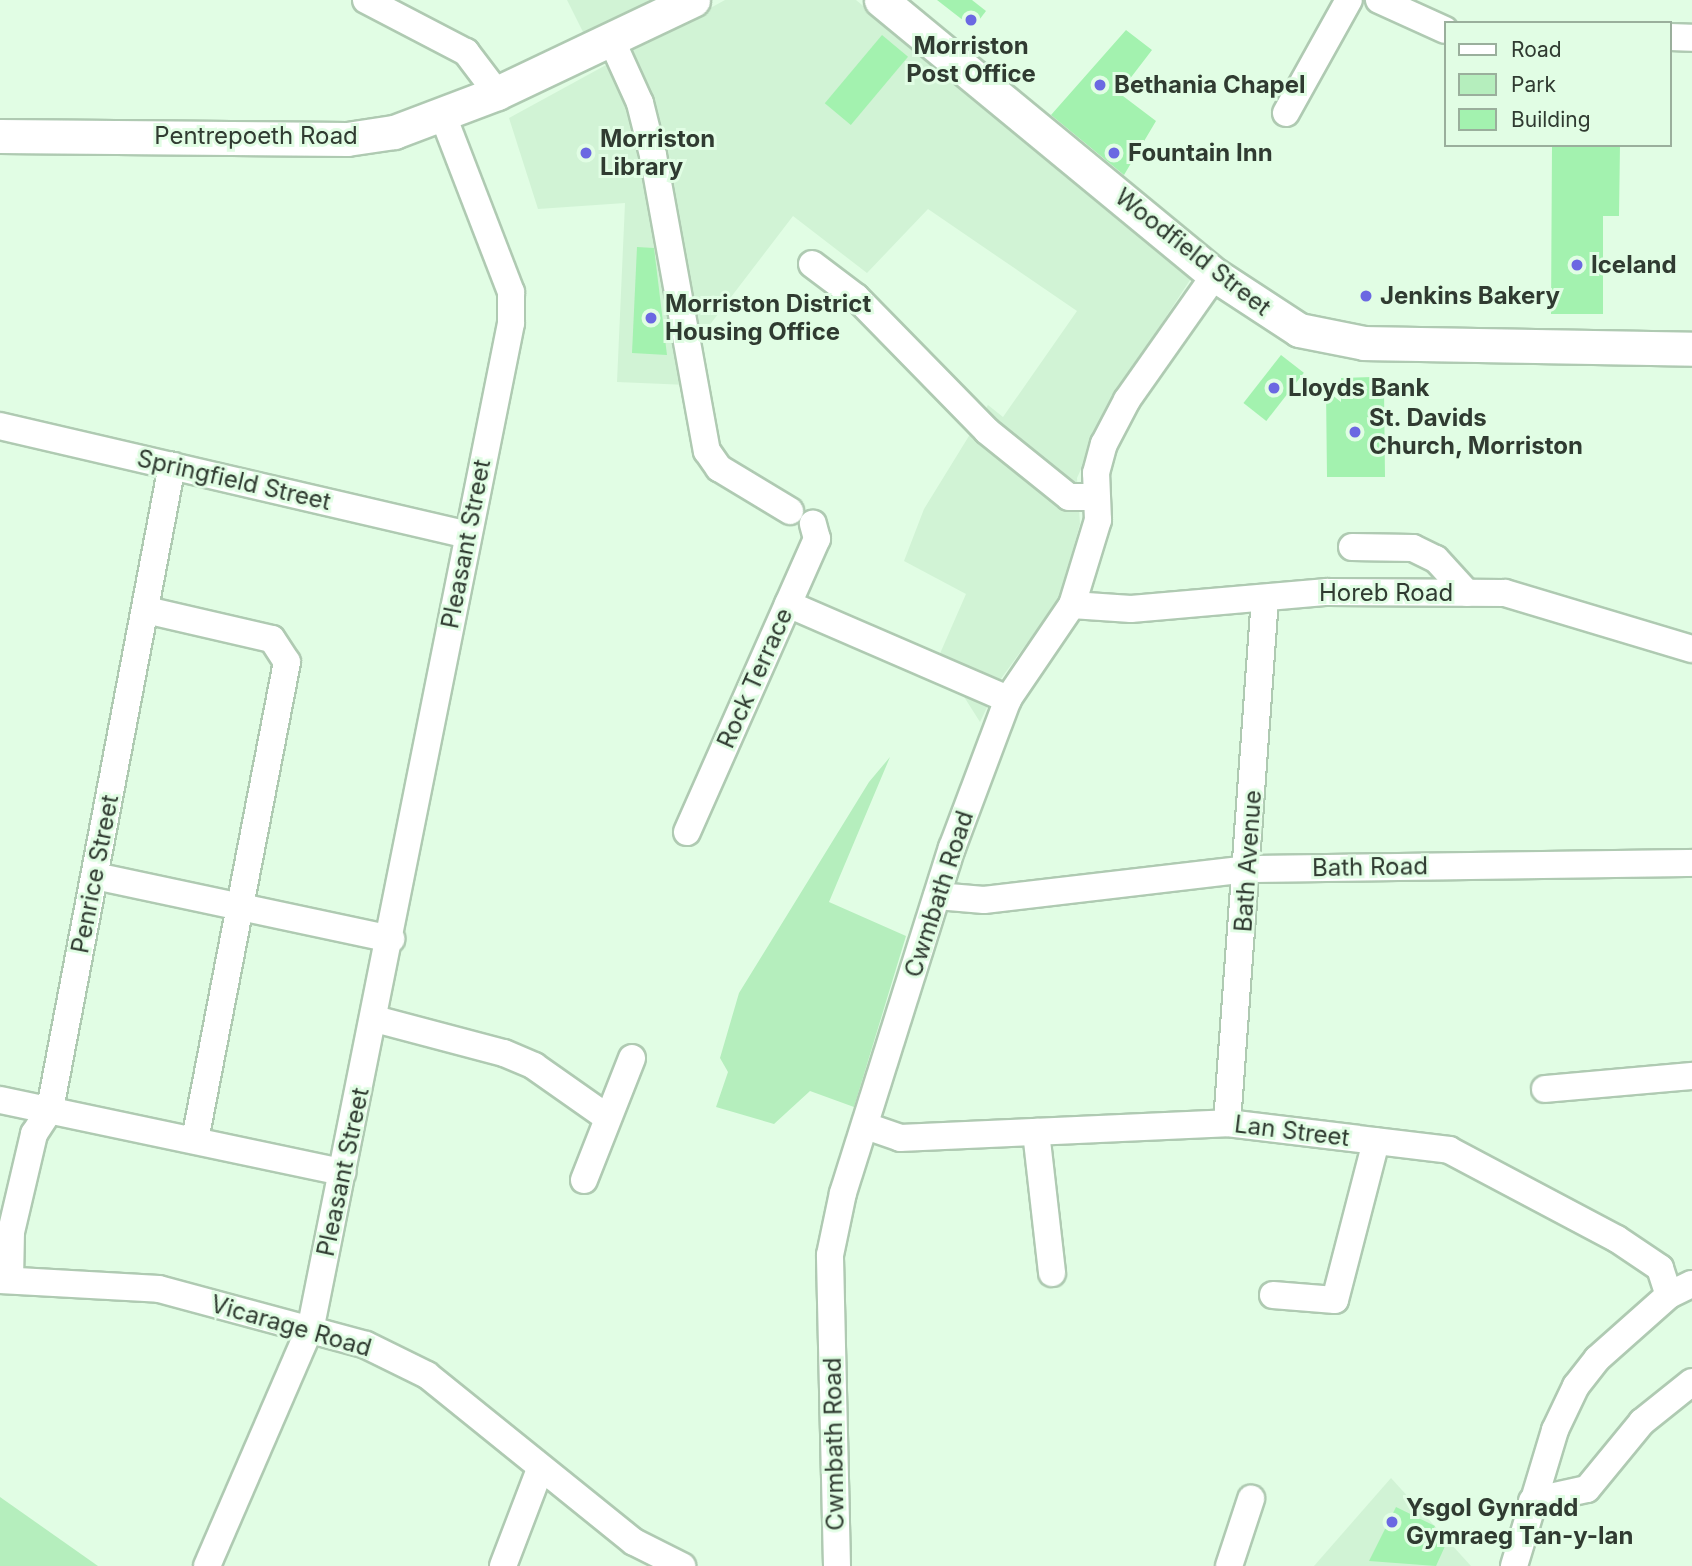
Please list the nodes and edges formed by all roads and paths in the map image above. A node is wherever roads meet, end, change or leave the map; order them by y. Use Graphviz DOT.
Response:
graph roads {
  1 [pos="366,0"];
  2 [pos="693,0"];
  3 [pos="1349,0"];
  4 [pos="1379,0"];
  5 [pos="884,1"];
  6 [pos="1444,30"];
  7 [pos="1671,37"];
  8 [pos="1692,37"];
  9 [pos="611,39"];
  10 [pos="497,93"];
  11 [pos="1286,113"];
  12 [pos="443,116"];
  13 [pos="0,136"];
  14 [pos="812,264"];
  15 [pos="1214,275"];
  16 [pos="1692,349"];
  17 [pos="0,426"];
  18 [pos="172,465"];
  19 [pos="1095,498"];
  20 [pos="467,535"];
  21 [pos="1352,547"];
  22 [pos="1467,593"];
  23 [pos="1265,598"];
  24 [pos="788,604"];
  25 [pos="1072,605"];
  26 [pos="146,610"];
  27 [pos="1692,649"];
  28 [pos="1008,699"];
  29 [pos="687,832"];
  30 [pos="1692,863"];
  31 [pos="1249,869"];
  32 [pos="94,876"];
  33 [pos="937,896"];
  34 [pos="241,908"];
  35 [pos="391,939"];
  36 [pos="375,1019"];
  37 [pos="632,1058"];
  38 [pos="1692,1076"];
  39 [pos="1545,1089"];
  40 [pos="0,1100"];
  41 [pos="50,1109"];
  42 [pos="608,1118"];
  43 [pos="1227,1123"];
  44 [pos="866,1126"];
  45 [pos="1036,1132"];
  46 [pos="195,1140"];
  47 [pos="1376,1141"];
  48 [pos="343,1172"];
  49 [pos="583,1180"];
  50 [pos="1052,1273"];
  51 [pos="5,1280"];
  52 [pos="1681,1289"];
  53 [pos="1273,1295"];
  54 [pos="311,1326"];
  55 [pos="1692,1382"];
  56 [pos="540,1469"];
  57 [pos="1251,1499"];
  58 [pos="1532,1501"];
  59 [pos="207,1566"];
  60 [pos="503,1566"];
  61 [pos="682,1566"];
  62 [pos="837,1566"];
  63 [pos="1229,1566"];
  64 [pos="1514,1566"];
  1 -- 10 [label="street"];
  2 -- 9 [label="main road, Pentrepoeth Road"];
  3 -- 11 [label="street"];
  4 -- 6 [label="street"];
  5 -- 15 [label="main road, Woodfield Street"];
  7 -- 8 [label="street"];
  9 -- 10 [label="main road, Pentrepoeth Road"];
  9 -- 24 [label="street, Rock Terrace"];
  10 -- 12 [label="main road, Pentrepoeth Road"];
  12 -- 13 [label="main road, Pentrepoeth Road"];
  12 -- 20 [label="street, Pleasant Street"];
  14 -- 19 [label="street"];
  15 -- 16 [label="main road, Woodfield Street"];
  15 -- 19 [label="street, Cwmbath Road"];
  17 -- 18 [label="street, Springfield Street"];
  18 -- 20 [label="street, Springfield Street"];
  18 -- 26 [label="street, Penrice Street"];
  19 -- 25 [label="street, Cwmbath Road"];
  20 -- 35 [label="street, Pleasant Street"];
  21 -- 22 [label="street"];
  22 -- 23 [label="street, Horeb Road"];
  22 -- 27 [label="street, Horeb Road"];
  23 -- 25 [label="street, Horeb Road"];
  23 -- 31 [label="street, Bath Avenue"];
  24 -- 28 [label="street"];
  24 -- 29 [label="street, Rock Terrace"];
  25 -- 28 [label="street, Cwmbath Road"];
  26 -- 32 [label="street, Penrice Street"];
  26 -- 34 [label="street"];
  28 -- 33 [label="street, Cwmbath Road"];
  30 -- 31 [label="street, Bath Road"];
  31 -- 33 [label="street, Bath Road"];
  31 -- 43 [label="street, Bath Avenue"];
  32 -- 34 [label="street"];
  32 -- 41 [label="street, Penrice Street"];
  33 -- 44 [label="street, Cwmbath Road"];
  34 -- 35 [label="street"];
  34 -- 46 [label="street"];
  35 -- 36 [label="street, Pleasant Street"];
  36 -- 42 [label="street"];
  36 -- 48 [label="street, Pleasant Street"];
  37 -- 42 [label="street"];
  38 -- 39 [label="street"];
  40 -- 41 [label="street"];
  41 -- 46 [label="street"];
  41 -- 51 [label="street, Penrice Street"];
  42 -- 49 [label="street"];
  43 -- 45 [label="street, Lan Street"];
  43 -- 47 [label="street, Lan Street"];
  44 -- 45 [label="street, Lan Street"];
  44 -- 62 [label="street, Cwmbath Road"];
  45 -- 50 [label="street"];
  46 -- 48 [label="street"];
  47 -- 52 [label="street, Lan Street"];
  47 -- 53 [label="street"];
  48 -- 54 [label="street, Pleasant Street"];
  51 -- 54 [label="street, Vicarage Road"];
  52 -- 58 [label="street"];
  54 -- 56 [label="street, Vicarage Road"];
  54 -- 59 [label="street, Pleasant Street"];
  55 -- 58 [label="street"];
  56 -- 60 [label="street"];
  56 -- 61 [label="street, Vicarage Road"];
  57 -- 63 [label="street"];
  58 -- 64 [label="street"];
}
